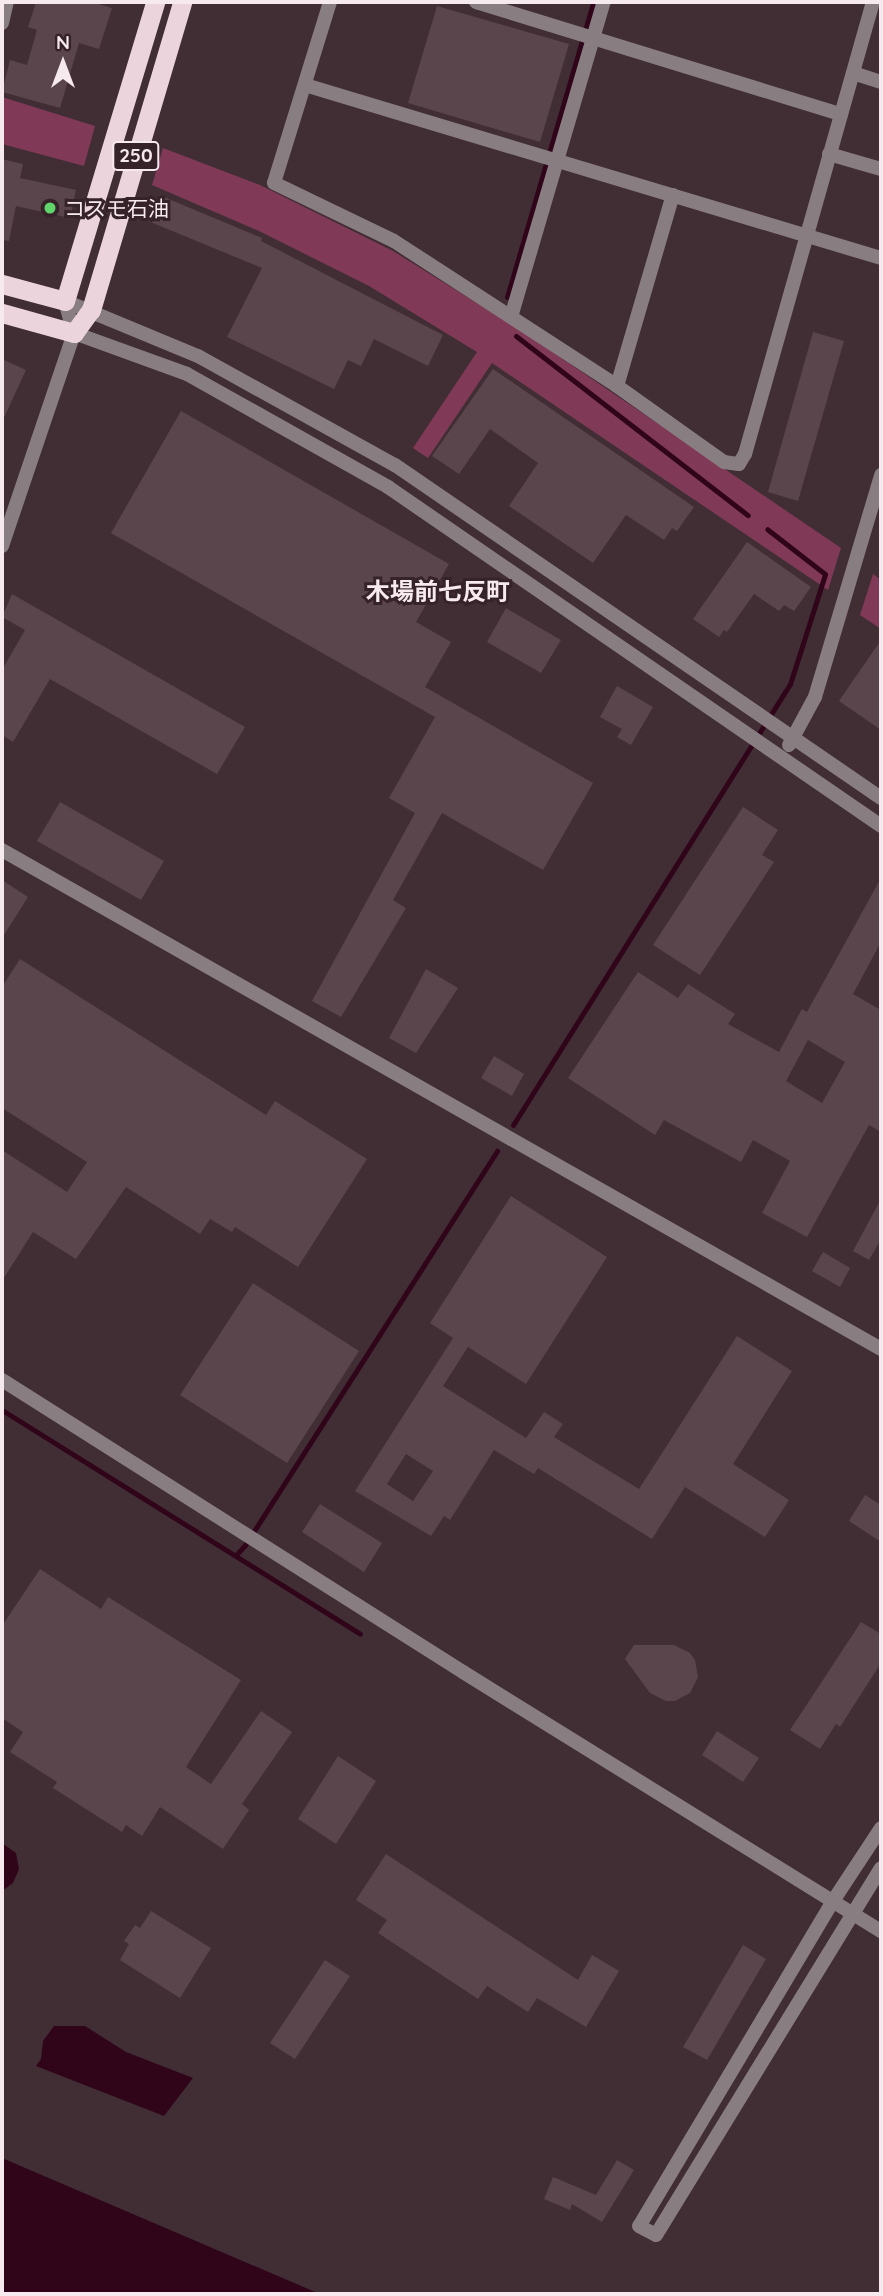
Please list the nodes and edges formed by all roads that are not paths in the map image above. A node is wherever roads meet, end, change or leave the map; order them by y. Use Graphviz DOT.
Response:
graph roads {
  1 [pos="7,2"];
  2 [pos="155,2"];
  3 [pos="182,2"];
  4 [pos="330,2"];
  5 [pos="476,2"];
  6 [pos="604,2"];
  7 [pos="873,2"];
  8 [pos="2,23"];
  9 [pos="594,39"];
  10 [pos="853,73"];
  11 [pos="881,82"];
  12 [pos="305,85"];
  13 [pos="841,114"];
  14 [pos="830,154"];
  15 [pos="558,161"];
  16 [pos="881,169"];
  17 [pos="673,195"];
  18 [pos="807,234"];
  19 [pos="881,258"];
  20 [pos="2,284"];
  21 [pos="65,301"];
  22 [pos="91,310"];
  23 [pos="2,313"];
  24 [pos="512,317"];
  25 [pos="74,333"];
  26 [pos="617,386"];
  27 [pos="881,475"];
  28 [pos="2,546"];
  29 [pos="794,738"];
  30 [pos="781,756"];
  31 [pos="881,798"];
  32 [pos="881,827"];
  33 [pos="2,850"];
  34 [pos="881,1349"];
  35 [pos="2,1380"];
  36 [pos="881,1828"];
  37 [pos="881,1868"];
  38 [pos="833,1901"];
  39 [pos="854,1913"];
  40 [pos="881,1931"];
  1 -- 8 [label="street"];
  2 -- 21 [label="highway, 250"];
  3 -- 22 [label="highway, 250"];
  4 -- 12 [label="street"];
  5 -- 9 [label="street"];
  6 -- 9 [label="street"];
  7 -- 10 [label="street"];
  9 -- 13 [label="street"];
  9 -- 15 [label="street"];
  10 -- 11 [label="street"];
  10 -- 13 [label="street"];
  12 -- 15 [label="street"];
  12 -- 24 [label="street"];
  13 -- 14 [label="street"];
  14 -- 16 [label="street"];
  14 -- 18 [label="street"];
  15 -- 17 [label="street"];
  15 -- 24 [label="street"];
  17 -- 18 [label="street"];
  17 -- 26 [label="street"];
  18 -- 19 [label="street"];
  18 -- 26 [label="street"];
  20 -- 21 [label="highway"];
  21 -- 22 [label="street"];
  21 -- 25 [label="street"];
  22 -- 25 [label="highway, 250"];
  22 -- 29 [label="street"];
  23 -- 25 [label="highway"];
  24 -- 26 [label="street"];
  25 -- 28 [label="street"];
  25 -- 30 [label="street"];
  27 -- 29 [label="street"];
  29 -- 30 [label="street"];
  29 -- 31 [label="street"];
  30 -- 32 [label="street"];
  33 -- 34 [label="street"];
  35 -- 38 [label="street"];
  36 -- 38 [label="street"];
  37 -- 39 [label="street"];
  38 -- 39 [label="street"];
  38 -- 39 [label="street"];
  39 -- 40 [label="street"];
}
